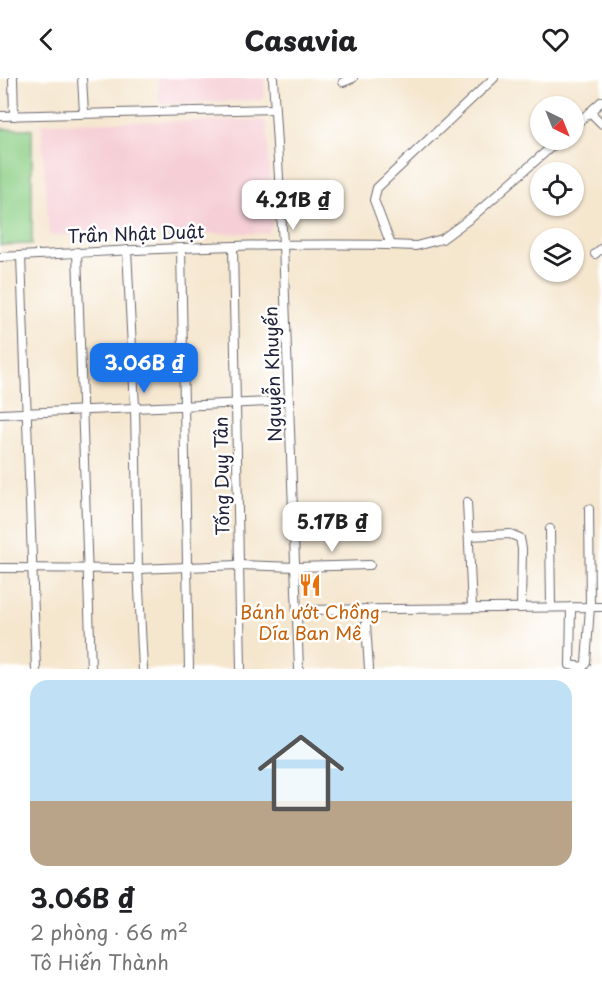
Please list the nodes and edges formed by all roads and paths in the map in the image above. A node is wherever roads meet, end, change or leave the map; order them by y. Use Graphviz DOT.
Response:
graph roads {
  1 [pos="13,78"];
  2 [pos="82,78"];
  3 [pos="273,78"];
  4 [pos="353,78"];
  5 [pos="494,78"];
  6 [pos="343,82"];
  7 [pos="602,101"];
  8 [pos="274,109"];
  9 [pos="590,112"];
  10 [pos="84,113"];
  11 [pos="0,116"];
  12 [pos="14,116"];
  13 [pos="584,117"];
  14 [pos="602,124"];
  15 [pos="548,150"];
  16 [pos="283,244"];
  17 [pos="391,245"];
  18 [pos="232,246"];
  19 [pos="181,248"];
  20 [pos="127,250"];
  21 [pos="77,252"];
  22 [pos="21,256"];
  23 [pos="0,257"];
  24 [pos="289,401"];
  25 [pos="237,403"];
  26 [pos="184,405"];
  27 [pos="135,407"];
  28 [pos="82,411"];
  29 [pos="26,412"];
  30 [pos="0,414"];
  31 [pos="467,502"];
  32 [pos="589,509"];
  33 [pos="550,529"];
  34 [pos="469,536"];
  35 [pos="238,565"];
  36 [pos="370,565"];
  37 [pos="186,566"];
  38 [pos="296,567"];
  39 [pos="0,568"];
  40 [pos="31,568"];
  41 [pos="89,568"];
  42 [pos="138,569"];
  43 [pos="571,607"];
  44 [pos="590,607"];
  45 [pos="602,607"];
  46 [pos="472,608"];
  47 [pos="521,608"];
  48 [pos="551,608"];
  49 [pos="365,609"];
  50 [pos="298,610"];
  51 [pos="36,669"];
  52 [pos="91,669"];
  53 [pos="143,669"];
  54 [pos="189,669"];
  55 [pos="241,669"];
  56 [pos="299,669"];
  57 [pos="369,669"];
  1 -- 12 [label="street"];
  2 -- 10 [label="street"];
  3 -- 8 [label="street, Nguyễn Khuyến"];
  4 -- 6 [label="street"];
  5 -- 17 [label="street"];
  7 -- 9 [label="street"];
  8 -- 10 [label="street"];
  8 -- 16 [label="street, Nguyễn Khuyến"];
  9 -- 13 [label="street"];
  9 -- 14 [label="street"];
  10 -- 12 [label="street"];
  11 -- 12 [label="street"];
  15 -- 17 [label="street, Trần Nhật Duật"];
  16 -- 17 [label="street, Trần Nhật Duật"];
  16 -- 18 [label="street, Trần Nhật Duật"];
  16 -- 24 [label="street, Nguyễn Khuyến"];
  18 -- 19 [label="street, Trần Nhật Duật"];
  18 -- 25 [label="street, Tống Duy Tân"];
  19 -- 20 [label="street, Trần Nhật Duật"];
  19 -- 26 [label="street"];
  20 -- 21 [label="street, Trần Nhật Duật"];
  20 -- 27 [label="street"];
  21 -- 22 [label="street, Trần Nhật Duật"];
  21 -- 28 [label="street"];
  22 -- 23 [label="street, Trần Nhật Duật"];
  22 -- 29 [label="street"];
  24 -- 25 [label="street"];
  24 -- 38 [label="street, Nguyễn Khuyến"];
  25 -- 26 [label="street"];
  25 -- 35 [label="street, Tống Duy Tân"];
  26 -- 27 [label="street"];
  26 -- 37 [label="street"];
  27 -- 28 [label="street"];
  27 -- 42 [label="street"];
  28 -- 29 [label="street"];
  28 -- 41 [label="street"];
  29 -- 30 [label="street"];
  29 -- 40 [label="street"];
  31 -- 34 [label="street"];
  32 -- 44 [label="street"];
  33 -- 48 [label="street"];
  34 -- 46 [label="street"];
  34 -- 47 [label="street"];
  35 -- 37 [label="street"];
  35 -- 38 [label="street"];
  35 -- 55 [label="street, Tống Duy Tân"];
  36 -- 38 [label="street"];
  37 -- 42 [label="street"];
  37 -- 54 [label="street"];
  38 -- 50 [label="street, Nguyễn Khuyến"];
  39 -- 40 [label="street"];
  40 -- 41 [label="street"];
  40 -- 51 [label="street"];
  41 -- 42 [label="street"];
  41 -- 52 [label="street"];
  42 -- 53 [label="street"];
  43 -- 44 [label="street"];
  43 -- 44 [label="street"];
  43 -- 48 [label="street"];
  44 -- 45 [label="street"];
  46 -- 47 [label="street"];
  46 -- 49 [label="street"];
  47 -- 48 [label="street"];
  49 -- 50 [label="street"];
  49 -- 57 [label="street"];
  50 -- 56 [label="street, Nguyễn Khuyến"];
}
